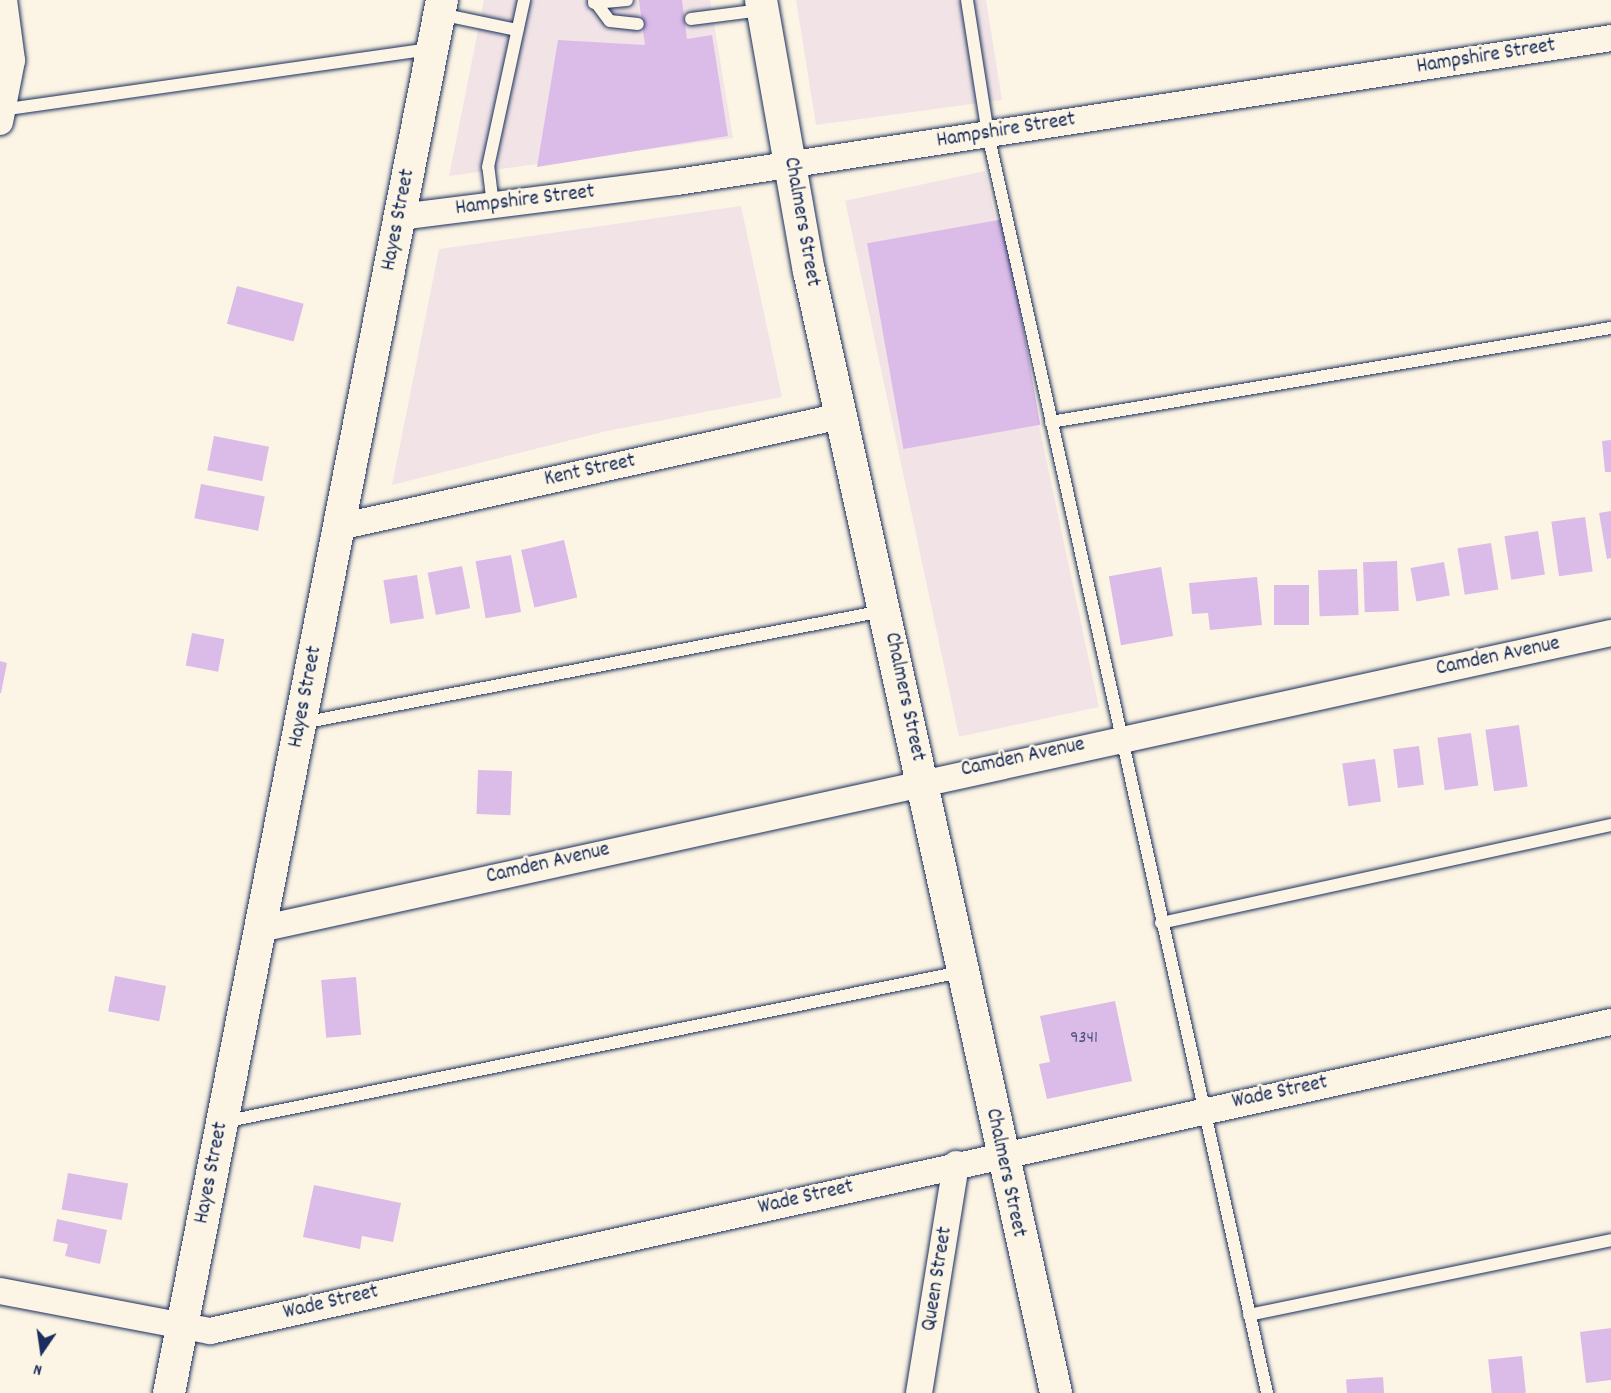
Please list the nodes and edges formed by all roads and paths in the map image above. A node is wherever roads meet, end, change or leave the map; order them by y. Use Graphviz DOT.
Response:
graph roads {
  1 [pos="4,0"];
  2 [pos="524,0"];
  3 [pos="627,0"];
  4 [pos="967,0"];
  5 [pos="594,1"];
  6 [pos="762,5"];
  7 [pos="441,7"];
  8 [pos="691,19"];
  9 [pos="638,24"];
  10 [pos="517,30"];
  11 [pos="1611,38"];
  12 [pos="433,49"];
  13 [pos="1,114"];
  14 [pos="988,134"];
  15 [pos="790,164"];
  16 [pos="493,205"];
  17 [pos="400,217"];
  18 [pos="1611,328"];
  19 [pos="841,416"];
  20 [pos="1051,422"];
  21 [pos="339,527"];
  22 [pos="885,611"];
  23 [pos="1611,633"];
  24 [pos="300,724"];
  25 [pos="1119,737"];
  26 [pos="922,780"];
  27 [pos="1611,825"];
  28 [pos="1161,923"];
  29 [pos="260,929"];
  30 [pos="963,971"];
  31 [pos="1611,1022"];
  32 [pos="1203,1109"];
  33 [pos="222,1122"];
  34 [pos="999,1155"];
  35 [pos="956,1164"];
  36 [pos="1611,1240"];
  37 [pos="0,1291"];
  38 [pos="1249,1315"];
  39 [pos="182,1324"];
  40 [pos="169,1393"];
  41 [pos="920,1393"];
  42 [pos="1056,1393"];
  43 [pos="1267,1393"];
  1 -- 13 [label="street"];
  2 -- 10 [label="lane"];
  3 -- 5 [label="lane"];
  4 -- 14 [label="lane"];
  5 -- 9 [label="lane"];
  6 -- 8 [label="lane"];
  6 -- 15 [label="street, Chalmers Street"];
  7 -- 10 [label="lane"];
  7 -- 12 [label="street, Hayes Street"];
  10 -- 16 [label="lane"];
  11 -- 14 [label="street, Hampshire Street"];
  12 -- 13 [label="lane"];
  12 -- 17 [label="street, Hayes Street"];
  14 -- 15 [label="street, Hampshire Street"];
  14 -- 20 [label="lane"];
  15 -- 16 [label="street, Hampshire Street"];
  15 -- 19 [label="street, Chalmers Street"];
  16 -- 17 [label="street, Hampshire Street"];
  17 -- 21 [label="street, Hayes Street"];
  18 -- 20 [label="lane"];
  19 -- 21 [label="street, Kent Street"];
  19 -- 22 [label="street, Chalmers Street"];
  20 -- 25 [label="lane"];
  21 -- 24 [label="street, Hayes Street"];
  22 -- 24 [label="lane"];
  22 -- 26 [label="street, Chalmers Street"];
  23 -- 25 [label="street, Camden Avenue"];
  24 -- 29 [label="street, Hayes Street"];
  25 -- 26 [label="street, Camden Avenue"];
  25 -- 28 [label="lane"];
  26 -- 29 [label="street, Camden Avenue"];
  26 -- 30 [label="street, Chalmers Street"];
  27 -- 28 [label="lane"];
  28 -- 32 [label="lane"];
  29 -- 33 [label="street, Hayes Street"];
  30 -- 33 [label="lane"];
  30 -- 34 [label="street, Chalmers Street"];
  31 -- 32 [label="street, Wade Street"];
  32 -- 34 [label="street, Wade Street"];
  32 -- 38 [label="lane"];
  33 -- 39 [label="street, Hayes Street"];
  34 -- 35 [label="street, Wade Street"];
  34 -- 42 [label="street, Chalmers Street"];
  35 -- 39 [label="street, Wade Street"];
  35 -- 41 [label="street, Queen Street"];
  36 -- 38 [label="lane"];
  37 -- 39 [label="street, Wade Street"];
  38 -- 43 [label="lane"];
  39 -- 40 [label="street, Hayes Street"];
}
